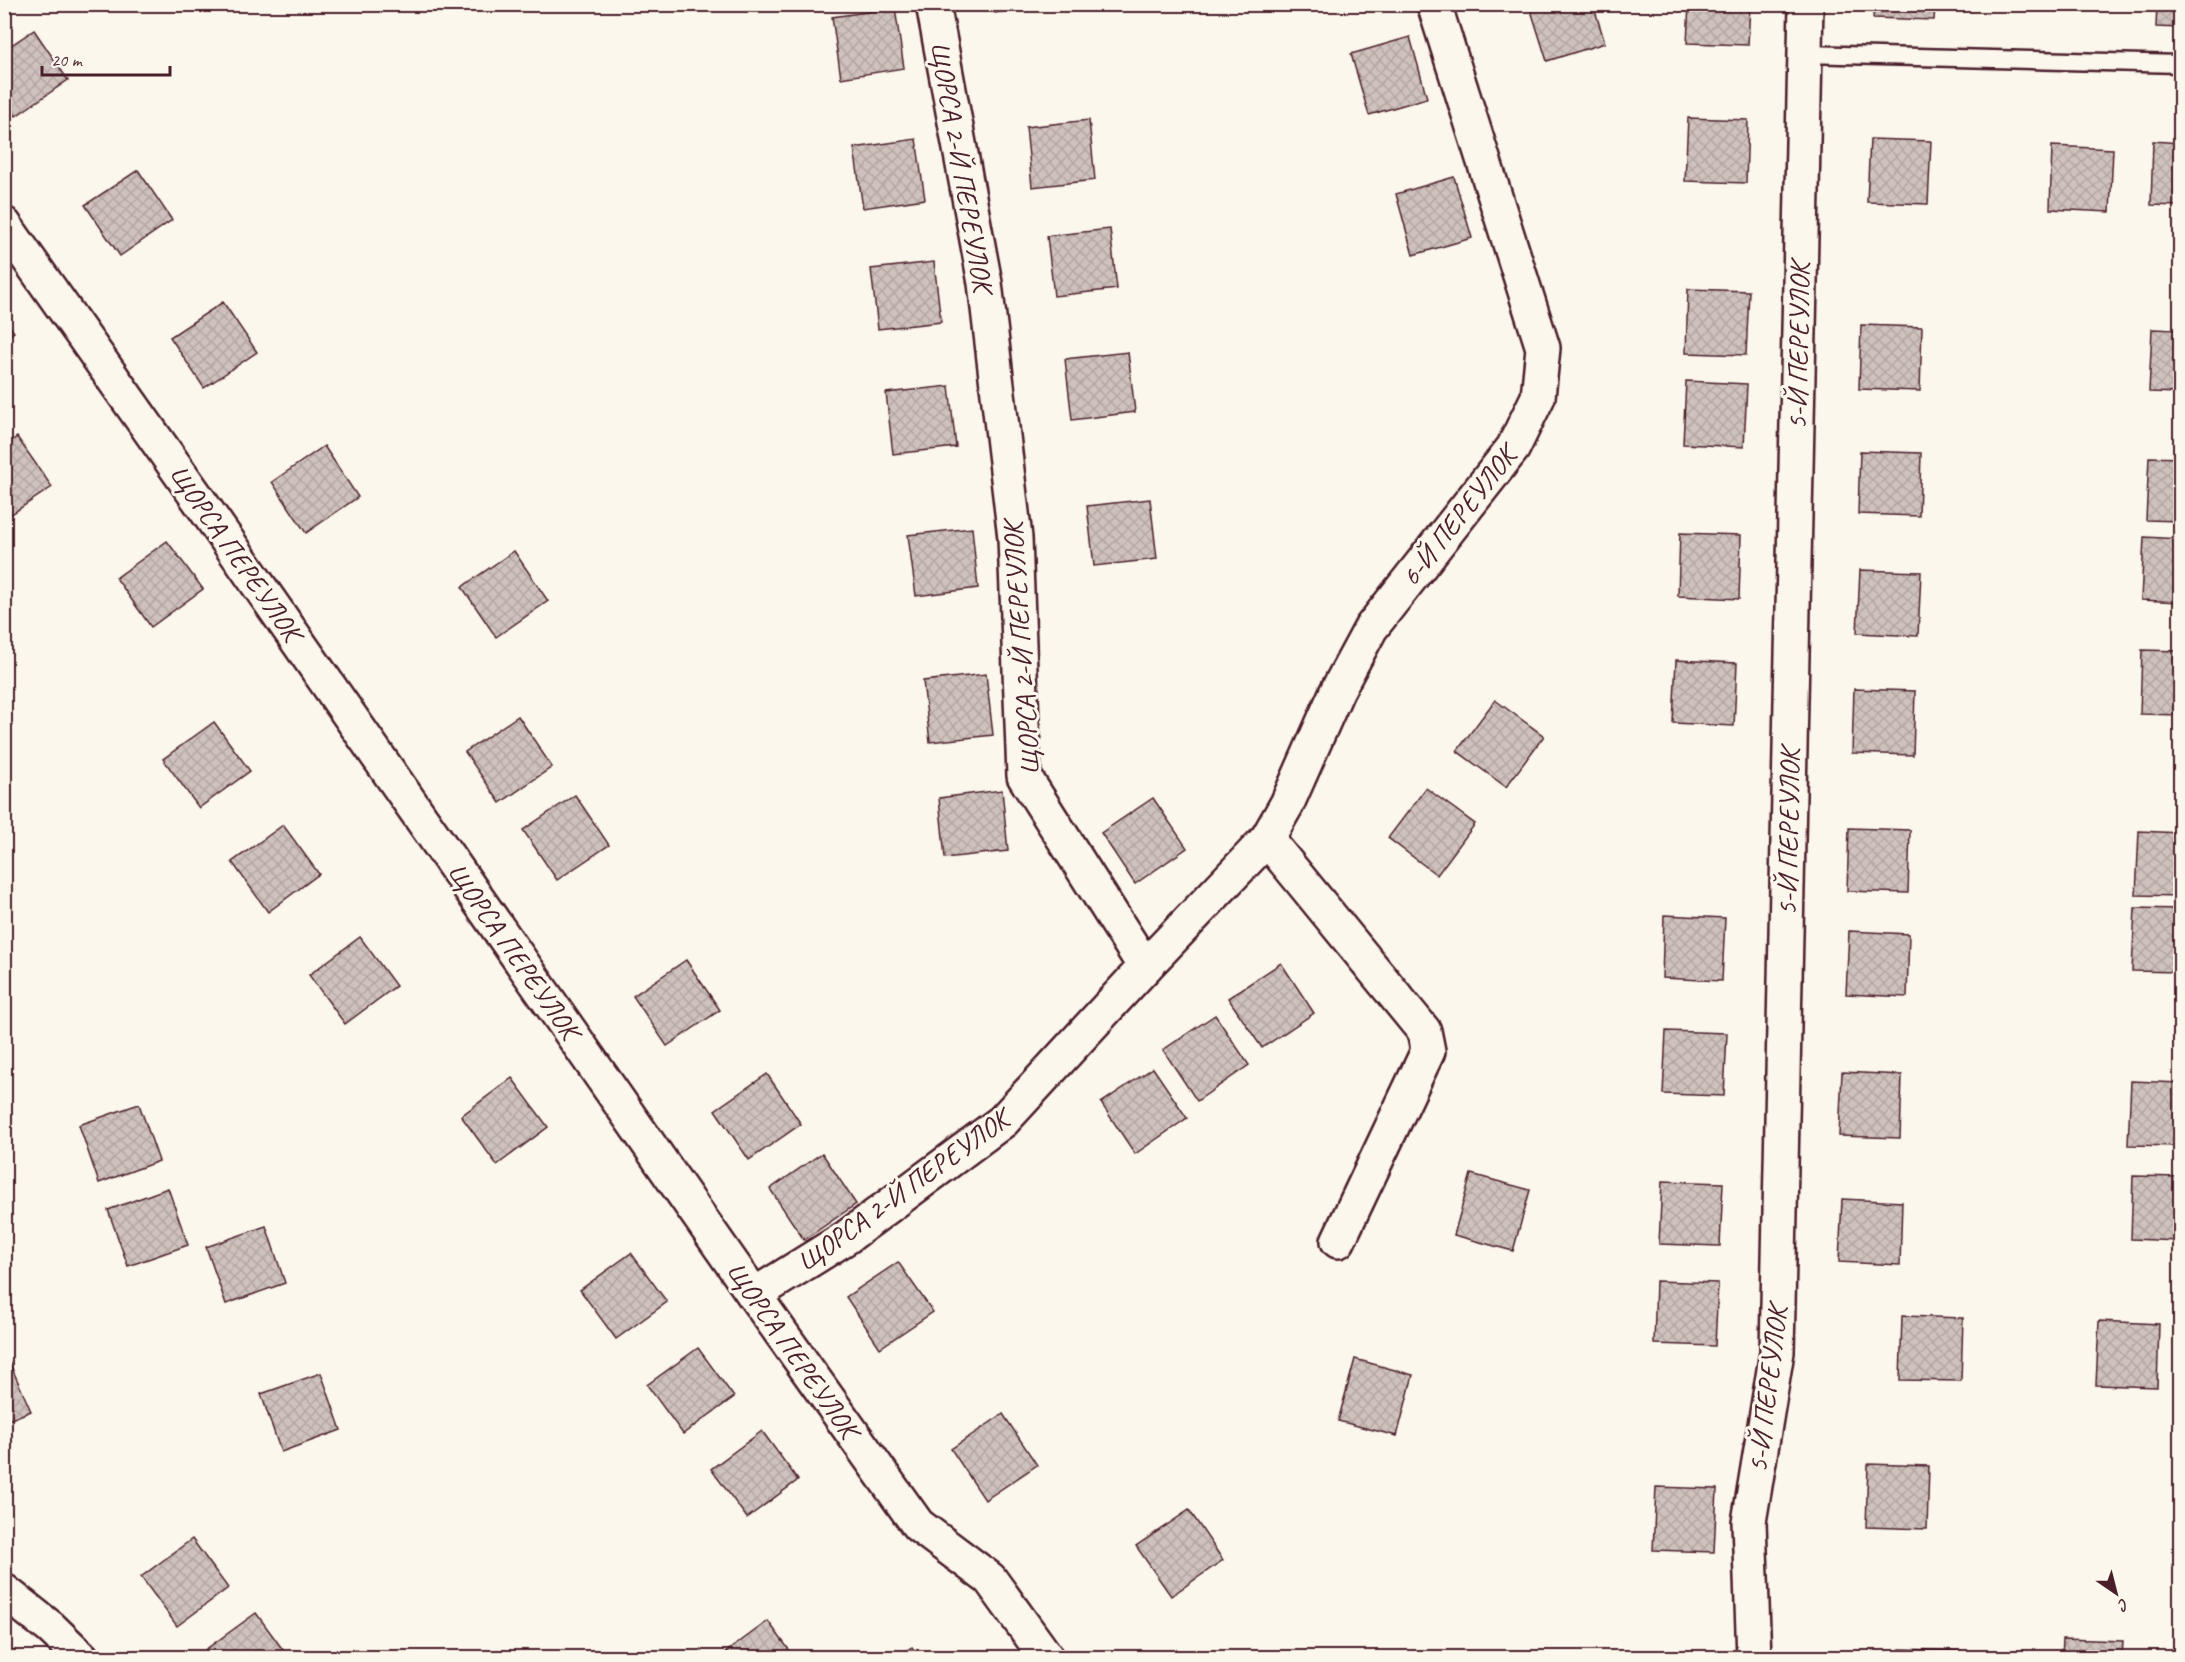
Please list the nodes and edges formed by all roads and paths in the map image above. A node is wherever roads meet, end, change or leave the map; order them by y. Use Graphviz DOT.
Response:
graph roads {
  1 [pos="933,4"];
  2 [pos="1434,4"];
  3 [pos="1806,4"];
  4 [pos="1804,54"];
  5 [pos="2181,64"];
  6 [pos="4,224"];
  7 [pos="1267,839"];
  8 [pos="1145,967"];
  9 [pos="1338,1241"];
  10 [pos="754,1295"];
  11 [pos="4,1591"];
  12 [pos="82,1658"];
  13 [pos="1047,1658"];
  14 [pos="1754,1658"];
  1 -- 8 [label="street, ЩОРСА 2-Й ПЕРЕУЛОК"];
  2 -- 7 [label="street, 6-Й ПЕРЕУЛОК"];
  3 -- 4 [label="street, 5-Й ПЕРЕУЛОК"];
  4 -- 5 [label="lane"];
  4 -- 14 [label="street, 5-Й ПЕРЕУЛОК"];
  6 -- 10 [label="street, ЩОРСА ПЕРЕУЛОК"];
  7 -- 8 [label="street, 6-Й ПЕРЕУЛОК"];
  7 -- 9 [label="street"];
  8 -- 10 [label="street, ЩОРСА 2-Й ПЕРЕУЛОК"];
  10 -- 13 [label="street, ЩОРСА ПЕРЕУЛОК"];
  11 -- 12 [label="street"];
}
